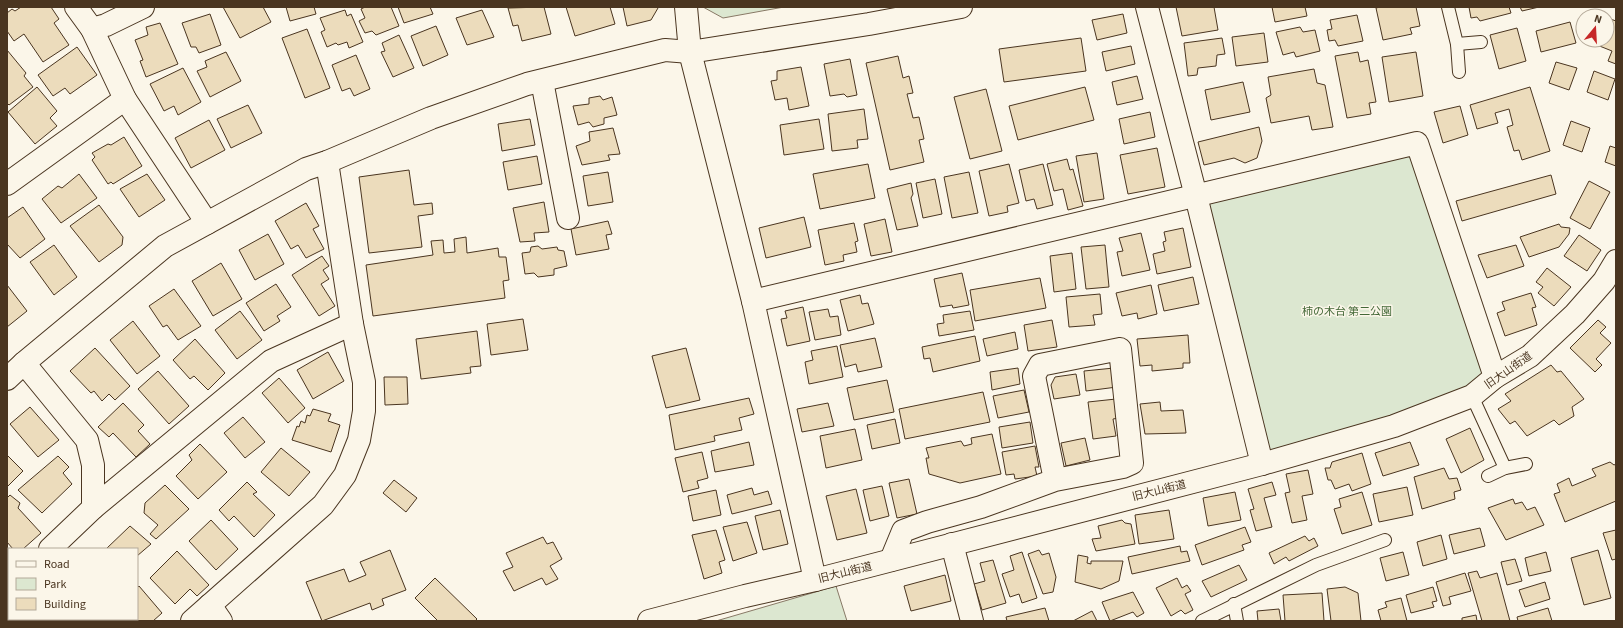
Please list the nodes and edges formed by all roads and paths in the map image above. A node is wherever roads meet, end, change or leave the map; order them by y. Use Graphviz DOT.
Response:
graph roads {
  1 [pos="76,7"];
  2 [pos="143,7"];
  3 [pos="686,7"];
  4 [pos="961,7"];
  5 [pos="1147,7"];
  6 [pos="1448,7"];
  7 [pos="92,29"];
  8 [pos="1481,42"];
  9 [pos="1457,44"];
  10 [pos="690,52"];
  11 [pos="1459,72"];
  12 [pos="542,80"];
  13 [pos="125,99"];
  14 [pos="327,162"];
  15 [pos="9,178"];
  16 [pos="1196,196"];
  17 [pos="568,218"];
  18 [pos="207,223"];
  19 [pos="1616,261"];
  20 [pos="754,301"];
  21 [pos="352,324"];
  22 [pos="24,363"];
  23 [pos="1495,377"];
  24 [pos="7,379"];
  25 [pos="1472,396"];
  26 [pos="1262,464"];
  27 [pos="1526,464"];
  28 [pos="1505,468"];
  29 [pos="1488,476"];
  30 [pos="1055,480"];
  31 [pos="93,508"];
  32 [pos="1385,540"];
  33 [pos="952,544"];
  34 [pos="51,548"];
  35 [pos="891,560"];
  36 [pos="816,580"];
  37 [pos="1234,604"];
  38 [pos="215,613"];
  39 [pos="192,621"];
  40 [pos="649,621"];
  41 [pos="972,621"];
  42 [pos="1202,621"];
  43 [pos="1237,621"];
  1 -- 7 [label="street"];
  2 -- 7 [label="street"];
  3 -- 10 [label="street"];
  4 -- 10 [label="street"];
  5 -- 16 [label="street"];
  6 -- 9 [label="lane"];
  7 -- 13 [label="street"];
  8 -- 9 [label="lane"];
  9 -- 11 [label="lane"];
  10 -- 12 [label="street"];
  10 -- 20 [label="street"];
  12 -- 14 [label="street"];
  12 -- 17 [label="street"];
  13 -- 15 [label="street"];
  13 -- 18 [label="street"];
  14 -- 18 [label="street"];
  14 -- 21 [label="street"];
  16 -- 20 [label="street"];
  16 -- 23 [label="street"];
  16 -- 26 [label="street"];
  18 -- 22 [label="street"];
  19 -- 23 [label="street, 旧大山街道"];
  20 -- 36 [label="street"];
  21 -- 31 [label="street"];
  21 -- 38 [label="street"];
  22 -- 24 [label="street"];
  22 -- 31 [label="street"];
  23 -- 25 [label="street, 旧大山街道"];
  25 -- 26 [label="street, 旧大山街道"];
  25 -- 28 [label="lane"];
  26 -- 33 [label="street, 旧大山街道"];
  27 -- 28 [label="lane"];
  28 -- 29 [label="lane"];
  30 -- 30 [label="street"];
  30 -- 35 [label="street"];
  31 -- 34 [label="street"];
  32 -- 37 [label="lane"];
  33 -- 35 [label="street, 旧大山街道"];
  33 -- 41 [label="street"];
  35 -- 36 [label="street, 旧大山街道"];
  36 -- 40 [label="street, 旧大山街道"];
  37 -- 42 [label="lane"];
  37 -- 43 [label="lane"];
  38 -- 39 [label="street"];
}
